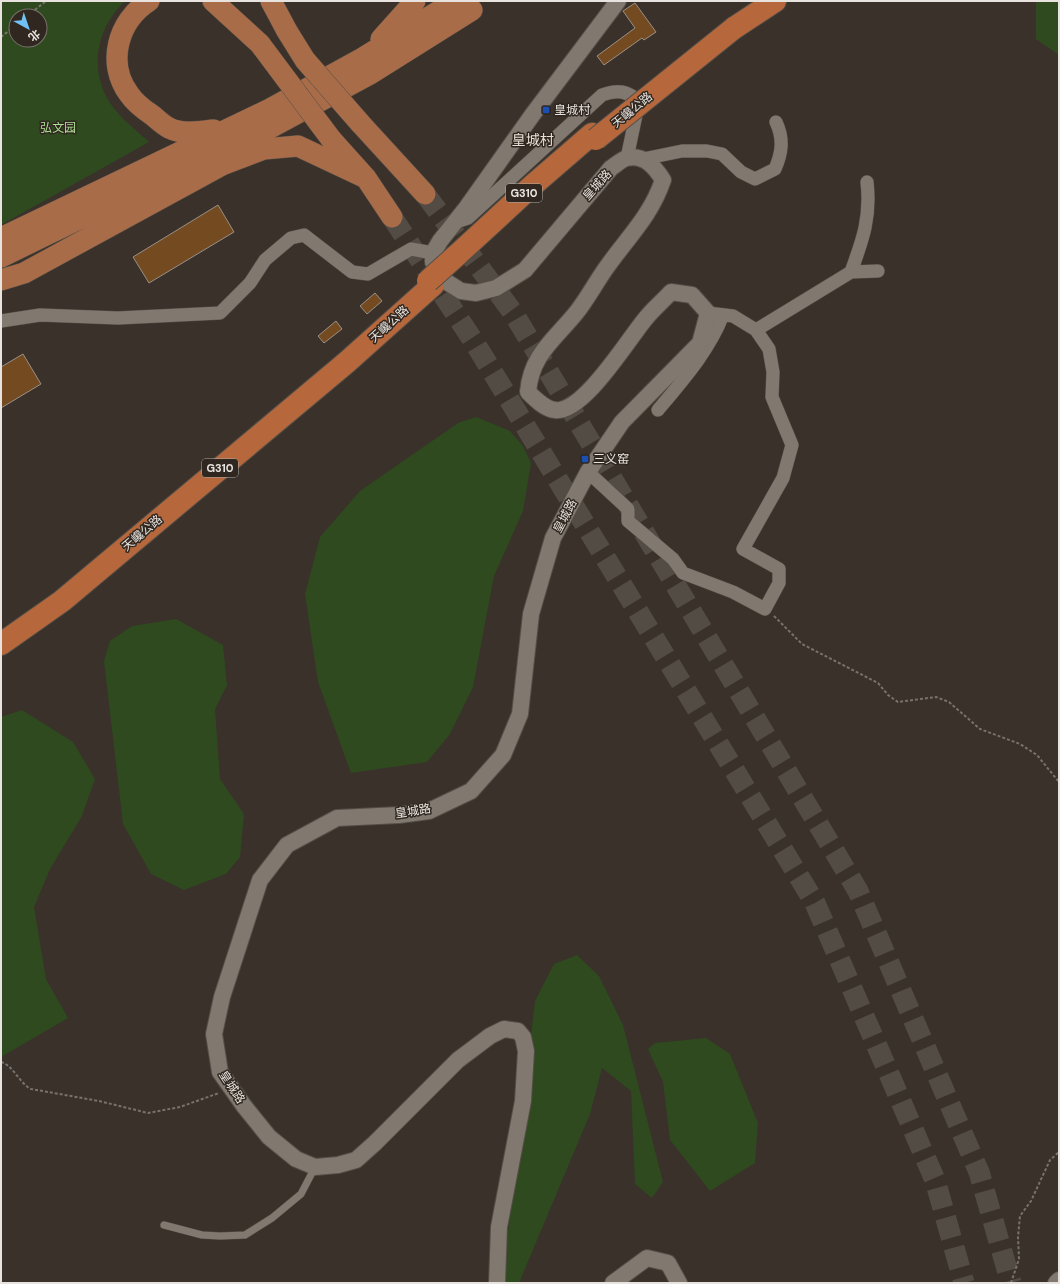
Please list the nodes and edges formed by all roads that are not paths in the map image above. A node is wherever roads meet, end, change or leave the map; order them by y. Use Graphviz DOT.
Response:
graph roads {
  1 [pos="149,1"];
  2 [pos="213,1"];
  3 [pos="271,1"];
  4 [pos="415,1"];
  5 [pos="618,1"];
  6 [pos="763,1"];
  7 [pos="775,1"];
  8 [pos="467,4"];
  9 [pos="732,26"];
  10 [pos="366,67"];
  11 [pos="776,122"];
  12 [pos="231,128"];
  13 [pos="627,158"];
  14 [pos="643,159"];
  15 [pos="366,178"];
  16 [pos="867,182"];
  17 [pos="425,194"];
  18 [pos="392,216"];
  19 [pos="456,222"];
  20 [pos="1,238"];
  21 [pos="434,253"];
  22 [pos="1,257"];
  23 [pos="878,271"];
  24 [pos="851,272"];
  25 [pos="1,280"];
  26 [pos="431,283"];
  27 [pos="708,313"];
  28 [pos="724,315"];
  29 [pos="1,321"];
  30 [pos="756,330"];
  31 [pos="658,410"];
  32 [pos="588,472"];
  33 [pos="1,635"];
  34 [pos="1,644"];
  35 [pos="315,1167"];
  36 [pos="164,1225"];
  37 [pos="1059,1280"];
  38 [pos="497,1283"];
  39 [pos="613,1283"];
  40 [pos="679,1283"];
  41 [pos="1056,1283"];
  1 -- 12 [label="main road"];
  2 -- 15 [label="main road, bridge"];
  3 -- 17 [label="main road, bridge"];
  4 -- 10 [label="main road"];
  5 -- 19 [label="street"];
  6 -- 9 [label="highway, 天巉公路 / G310"];
  7 -- 9 [label="highway, 天巉公路 / G310"];
  8 -- 10 [label="main road"];
  9 -- 26 [label="highway, 天巉公路 / G310"];
  10 -- 12 [label="main road"];
  10 -- 22 [label="main road"];
  11 -- 14 [label="street"];
  12 -- 20 [label="main road"];
  13 -- 14 [label="street"];
  13 -- 19 [label="street"];
  13 -- 21 [label="street, 皇城路"];
  14 -- 27 [label="street"];
  15 -- 18 [label="main road"];
  15 -- 25 [label="main road"];
  16 -- 24 [label="street"];
  19 -- 21 [label="street"];
  21 -- 29 [label="street"];
  23 -- 24 [label="street"];
  24 -- 30 [label="street"];
  26 -- 33 [label="highway, 天巉公路 / G310"];
  26 -- 34 [label="highway, 天巉公路 / G310"];
  27 -- 28 [label="street"];
  27 -- 32 [label="street, 皇城路"];
  28 -- 30 [label="street"];
  28 -- 31 [label="street"];
  30 -- 32 [label="street"];
  32 -- 35 [label="street, 皇城路"];
  35 -- 36 [label="lane"];
  35 -- 38 [label="street, 皇城路"];
  37 -- 41 [label="street"];
  39 -- 40 [label="street"];
}
